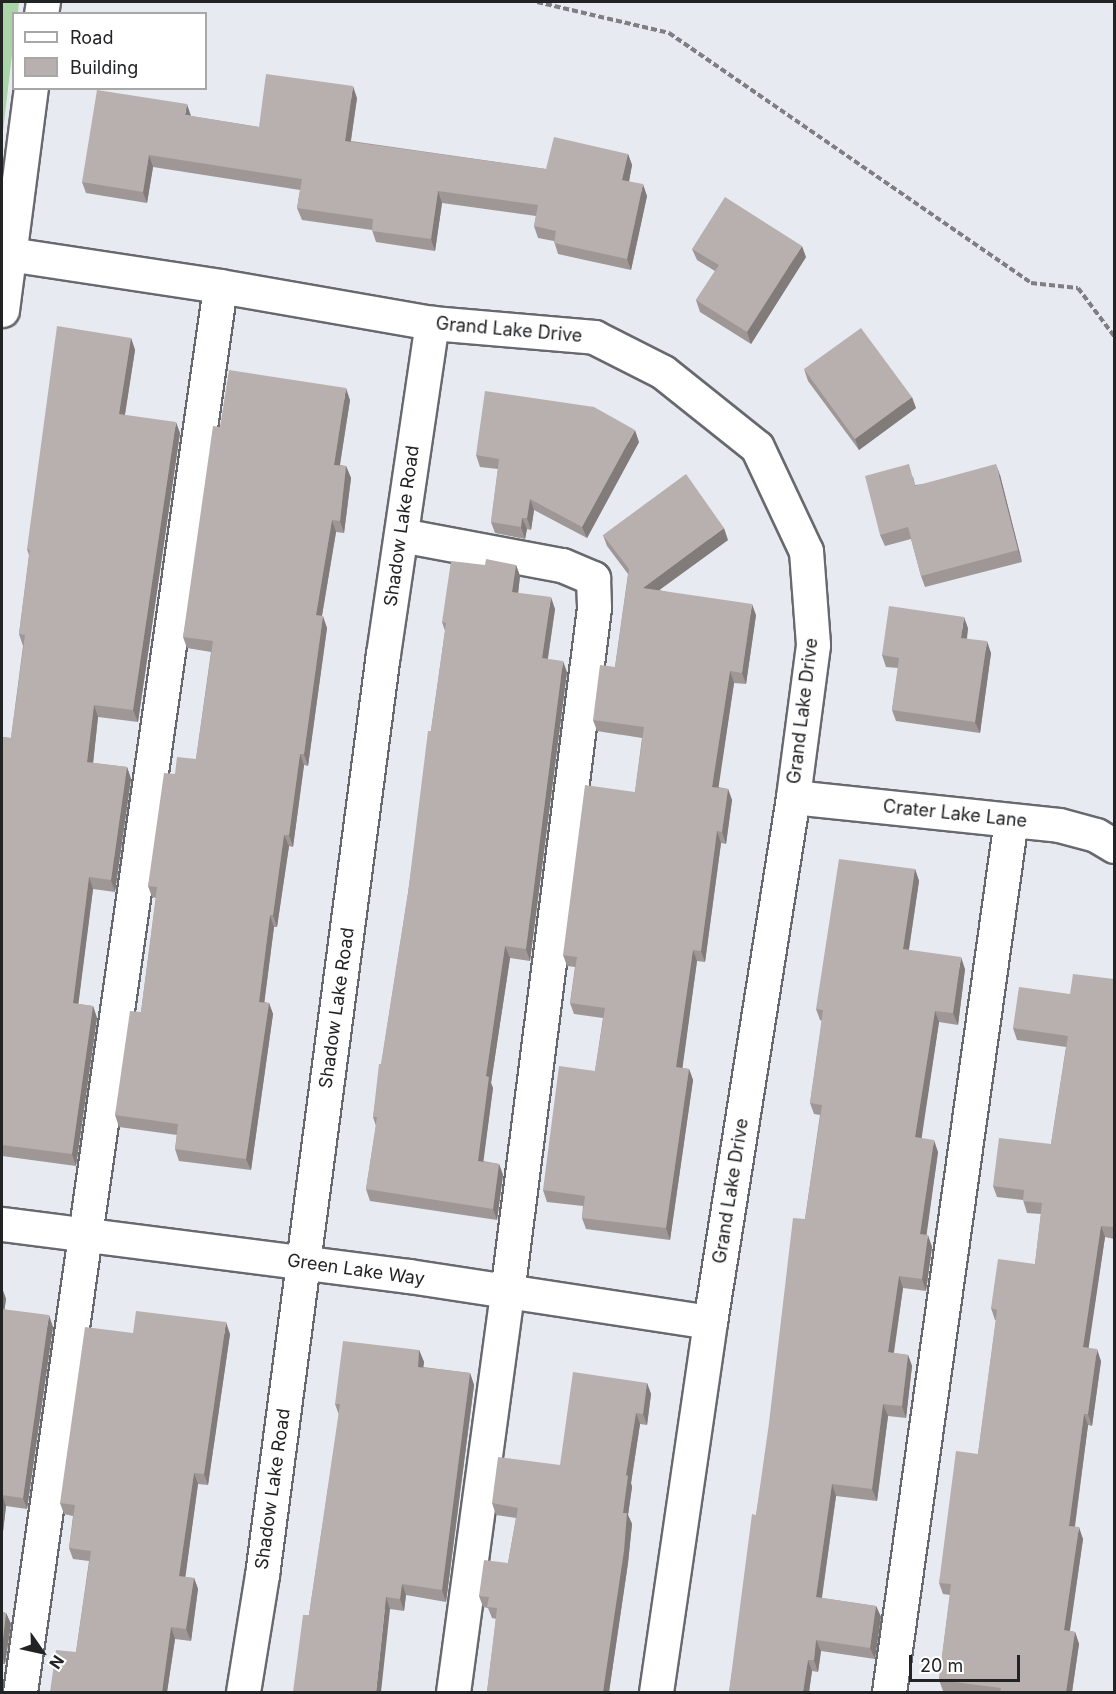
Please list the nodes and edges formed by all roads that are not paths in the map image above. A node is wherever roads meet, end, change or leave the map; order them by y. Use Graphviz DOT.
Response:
graph roads {
  1 [pos="31,90"];
  2 [pos="9,254"];
  3 [pos="220,286"];
  4 [pos="2,310"];
  5 [pos="432,323"];
  6 [pos="401,535"];
  7 [pos="793,797"];
  8 [pos="1011,820"];
  9 [pos="1114,846"];
  10 [pos="2,1224"];
  11 [pos="87,1235"];
  12 [pos="303,1263"];
  13 [pos="507,1293"];
  14 [pos="710,1322"];
  15 [pos="20,1692"];
  16 [pos="243,1692"];
  17 [pos="453,1692"];
  18 [pos="656,1692"];
  19 [pos="888,1692"];
  1 -- 2 [label="street"];
  2 -- 3 [label="street, Grand Lake Drive"];
  2 -- 4 [label="street"];
  3 -- 5 [label="street, Grand Lake Drive"];
  3 -- 11 [label="street"];
  5 -- 6 [label="street, Shadow Lake Road"];
  5 -- 7 [label="street, Grand Lake Drive"];
  6 -- 12 [label="street, Shadow Lake Road"];
  6 -- 13 [label="street"];
  7 -- 8 [label="street, Crater Lake Lane"];
  7 -- 14 [label="street, Grand Lake Drive"];
  8 -- 9 [label="street, Crater Lake Lane"];
  8 -- 19 [label="street"];
  10 -- 11 [label="street, Green Lake Way"];
  11 -- 12 [label="street, Green Lake Way"];
  11 -- 15 [label="street"];
  12 -- 13 [label="street, Green Lake Way"];
  12 -- 16 [label="street, Shadow Lake Road"];
  13 -- 14 [label="street, Green Lake Way"];
  13 -- 17 [label="street"];
  14 -- 18 [label="street, Grand Lake Drive"];
}
